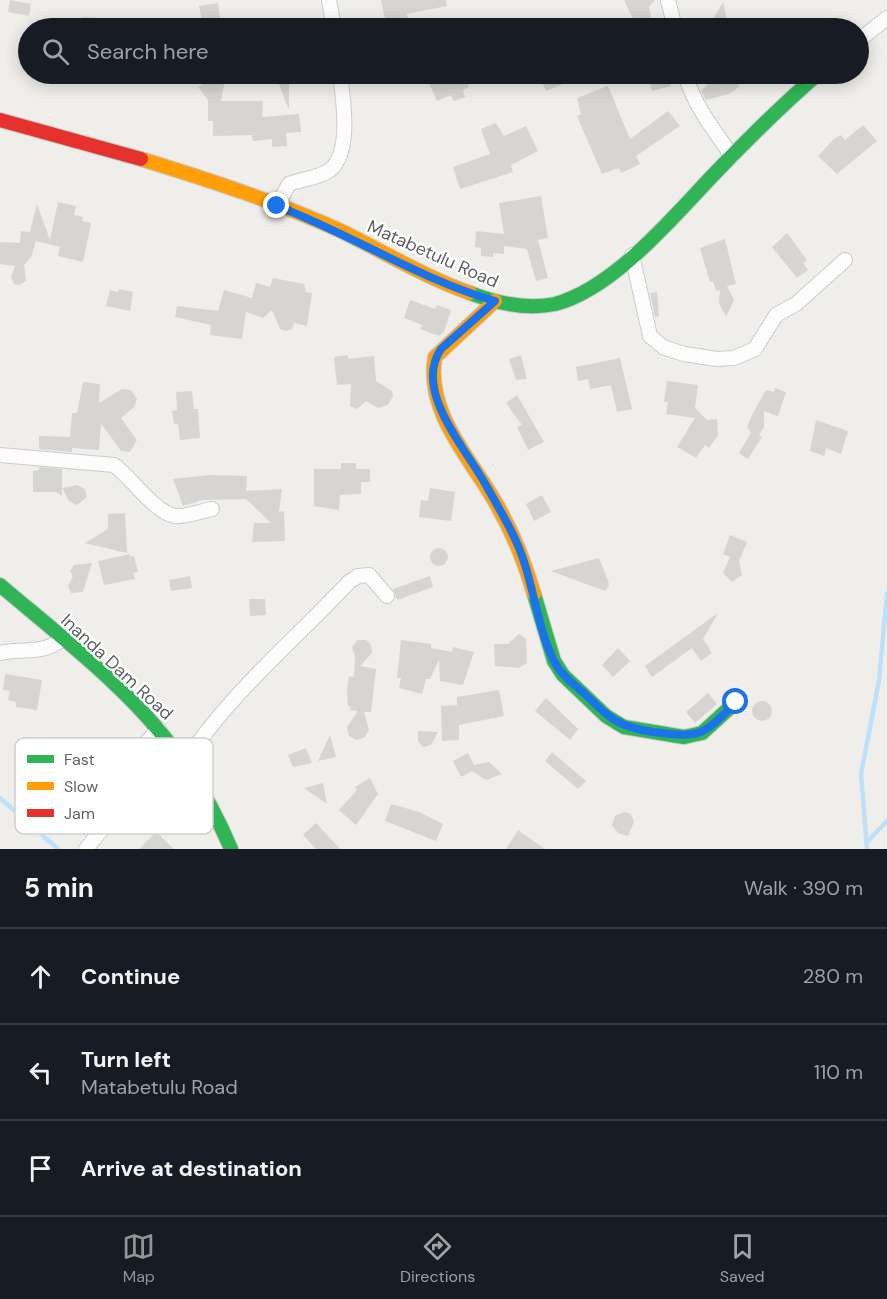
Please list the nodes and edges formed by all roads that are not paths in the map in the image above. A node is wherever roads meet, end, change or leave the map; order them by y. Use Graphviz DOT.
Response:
graph roads {
  1 [pos="329,0"];
  2 [pos="668,0"];
  3 [pos="332,18"];
  4 [pos="672,18"];
  5 [pos="887,18"];
  6 [pos="869,32"];
  7 [pos="341,84"];
  8 [pos="688,84"];
  9 [pos="808,84"];
  10 [pos="0,120"];
  11 [pos="732,156"];
  12 [pos="277,206"];
  13 [pos="632,255"];
  14 [pos="845,260"];
  15 [pos="495,301"];
  16 [pos="0,454"];
  17 [pos="212,509"];
  18 [pos="0,585"];
  19 [pos="387,597"];
  20 [pos="63,639"];
  21 [pos="0,653"];
  22 [pos="736,702"];
  23 [pos="159,729"];
  24 [pos="150,738"];
  25 [pos="166,738"];
  26 [pos="202,738"];
  27 [pos="213,811"];
  28 [pos="98,834"];
  29 [pos="86,849"];
  30 [pos="231,849"];
  1 -- 3 [label="street"];
  2 -- 4 [label="street"];
  5 -- 6 [label="street"];
  7 -- 12 [label="street"];
  8 -- 11 [label="street"];
  9 -- 11 [label="street, Matabetulu Road"];
  10 -- 12 [label="street, Matabetulu Road"];
  11 -- 13 [label="street, Matabetulu Road"];
  12 -- 15 [label="street, Matabetulu Road"];
  13 -- 14 [label="street"];
  13 -- 15 [label="street, Matabetulu Road"];
  15 -- 22 [label="street"];
  16 -- 17 [label="street"];
  18 -- 20 [label="street, Inanda Dam Road"];
  19 -- 26 [label="street"];
  20 -- 21 [label="street"];
  20 -- 23 [label="street, Inanda Dam Road"];
  23 -- 24 [label="street"];
  23 -- 25 [label="street, Inanda Dam Road"];
  27 -- 30 [label="street, Inanda Dam Road"];
  28 -- 29 [label="street"];
}
